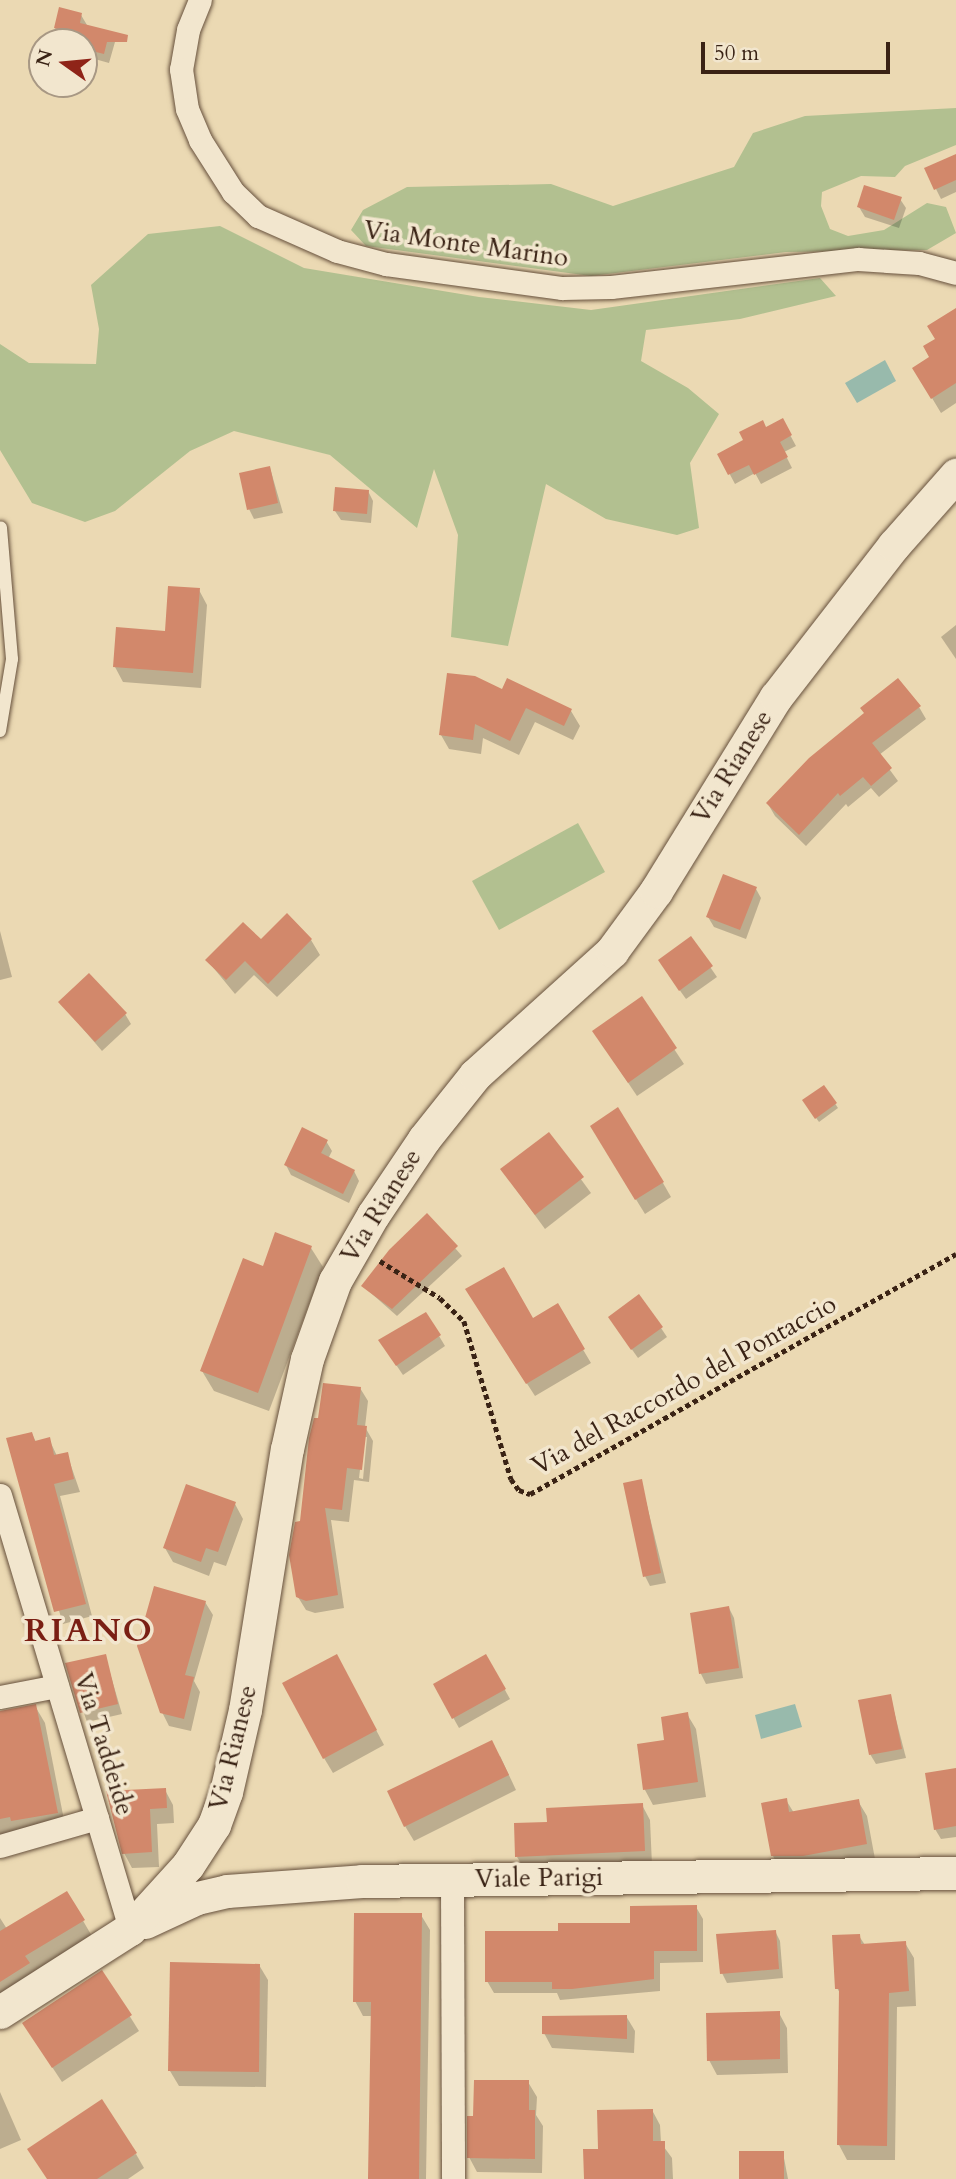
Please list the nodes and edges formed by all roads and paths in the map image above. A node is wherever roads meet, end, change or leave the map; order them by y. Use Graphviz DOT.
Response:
graph roads {
  1 [pos="200,0"];
  2 [pos="956,273"];
  3 [pos="956,475"];
  4 [pos="1,527"];
  5 [pos="0,732"];
  6 [pos="354,1245"];
  7 [pos="956,1254"];
  8 [pos="0,1495"];
  9 [pos="57,1686"];
  10 [pos="0,1697"];
  11 [pos="96,1818"];
  12 [pos="0,1846"];
  13 [pos="956,1873"];
  14 [pos="452,1880"];
  15 [pos="130,1929"];
  16 [pos="0,2012"];
  17 [pos="453,2179"];
  1 -- 2 [label="street, Via Monte Marino"];
  3 -- 6 [label="main road, Via Rianese"];
  4 -- 5 [label="lane"];
  6 -- 7 [label="path, Via del Raccordo del Pontaccio"];
  6 -- 15 [label="main road, Via Rianese"];
  8 -- 9 [label="street, Via Taddeide"];
  9 -- 10 [label="street"];
  9 -- 11 [label="street, Via Taddeide"];
  11 -- 12 [label="street"];
  11 -- 15 [label="street, Via Taddeide"];
  13 -- 14 [label="main road, Viale Parigi"];
  14 -- 15 [label="main road, Viale Parigi"];
  14 -- 17 [label="street"];
  15 -- 16 [label="main road, Via Rianese"];
}
